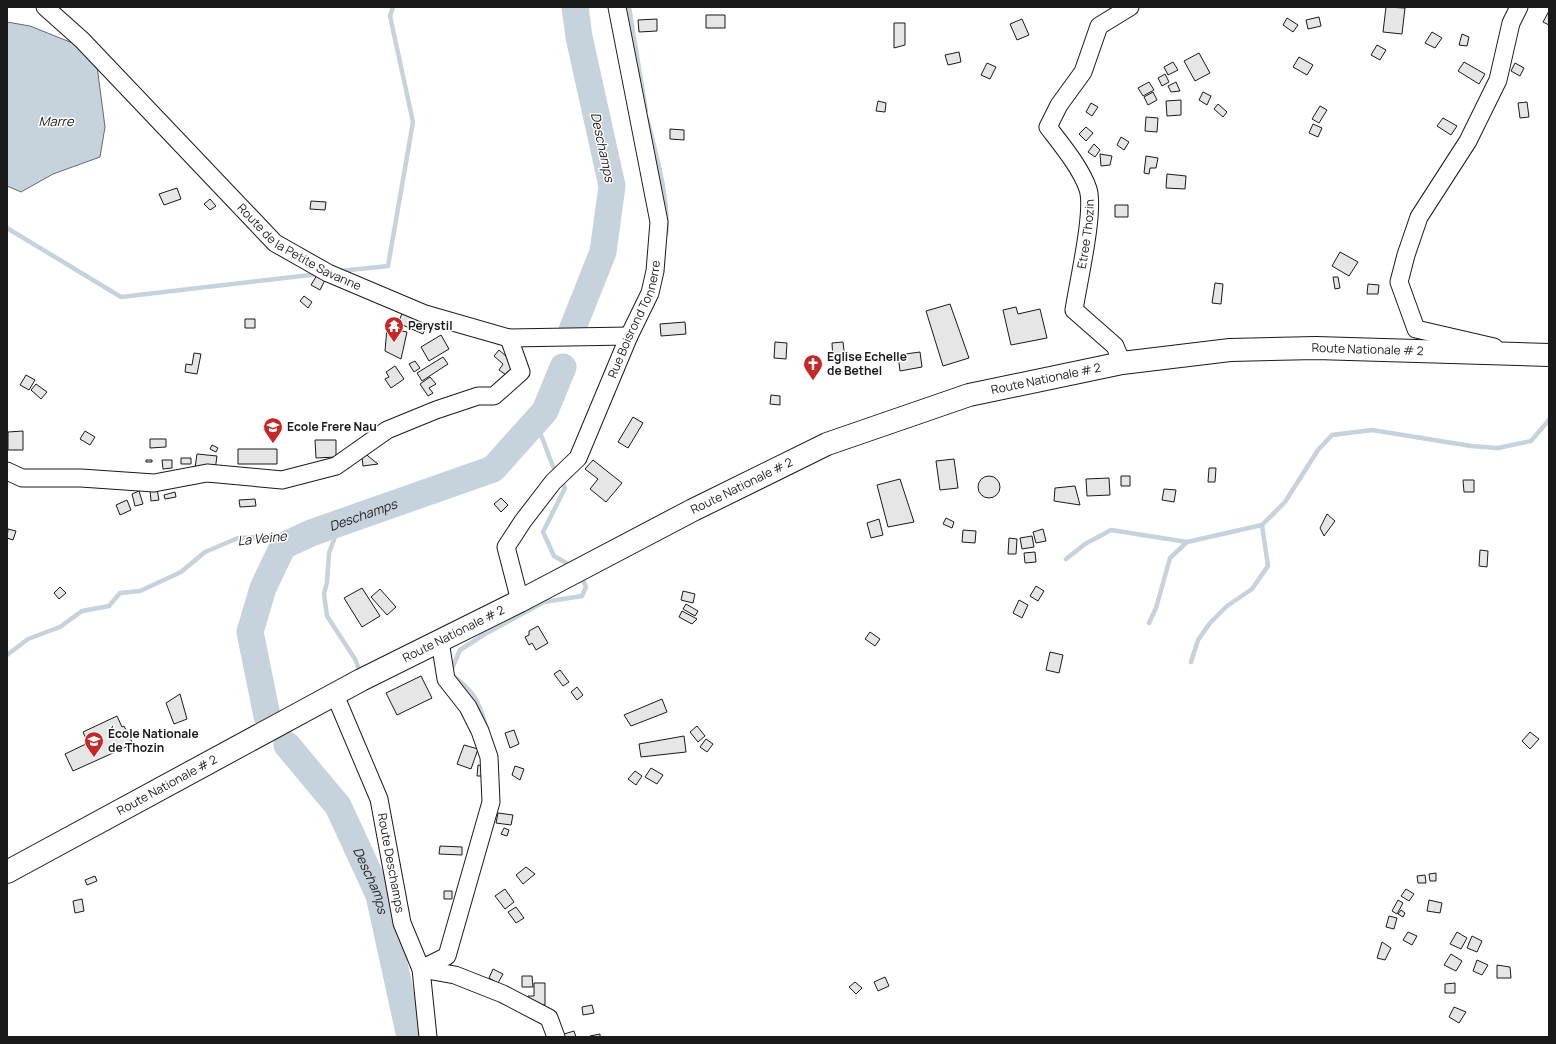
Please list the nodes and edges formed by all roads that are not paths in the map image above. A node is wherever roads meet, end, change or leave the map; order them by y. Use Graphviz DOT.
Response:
graph roads {
  1 [pos="44,7"];
  2 [pos="617,7"];
  3 [pos="1130,7"];
  4 [pos="1519,7"];
  5 [pos="629,336"];
  6 [pos="509,338"];
  7 [pos="1516,352"];
  8 [pos="1549,355"];
  9 [pos="1122,363"];
  10 [pos="7,471"];
  11 [pos="520,601"];
  12 [pos="440,641"];
  13 [pos="335,695"];
  14 [pos="7,872"];
  15 [pos="421,969"];
  16 [pos="428,1037"];
  17 [pos="556,1037"];
  1 -- 6 [label="street, Route de la Petite Savanne"];
  2 -- 5 [label="street, Rue Boisrond Tonnerre"];
  3 -- 9 [label="street, Etree Thozin"];
  4 -- 7 [label="street"];
  5 -- 6 [label="street, Route de la Petite Savanne"];
  5 -- 11 [label="street, Rue Boisrond Tonnerre"];
  6 -- 10 [label="street"];
  7 -- 8 [label="main road, Route Nationale # 2"];
  7 -- 9 [label="main road, Route Nationale # 2"];
  9 -- 11 [label="main road, Route Nationale # 2"];
  11 -- 12 [label="main road, Route Nationale # 2"];
  12 -- 13 [label="main road, Route Nationale # 2"];
  12 -- 15 [label="street"];
  13 -- 14 [label="main road, Route Nationale # 2"];
  13 -- 15 [label="street, Route Deschamps"];
  15 -- 16 [label="street, Route Deschamps"];
  15 -- 17 [label="street"];
}
